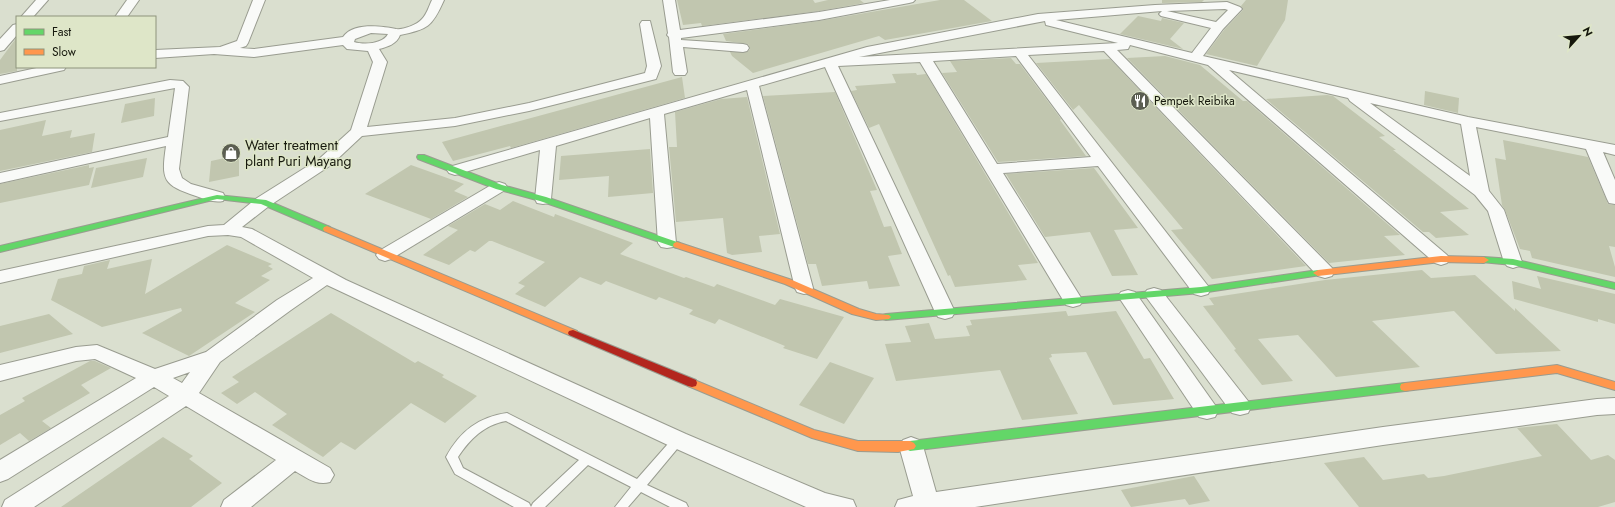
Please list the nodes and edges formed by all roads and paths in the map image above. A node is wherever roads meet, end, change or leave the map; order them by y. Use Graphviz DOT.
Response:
graph roads {
  1 [pos="42,0"];
  2 [pos="133,0"];
  3 [pos="259,0"];
  4 [pos="438,0"];
  5 [pos="669,0"];
  6 [pos="909,0"];
  7 [pos="875,2"];
  8 [pos="1142,9"];
  9 [pos="28,16"];
  10 [pos="122,16"];
  11 [pos="1038,18"];
  12 [pos="646,24"];
  13 [pos="1219,26"];
  14 [pos="16,29"];
  15 [pos="394,33"];
  16 [pos="675,39"];
  17 [pos="349,40"];
  18 [pos="1139,45"];
  19 [pos="0,47"];
  20 [pos="372,47"];
  21 [pos="1107,47"];
  22 [pos="743,48"];
  23 [pos="223,50"];
  24 [pos="1020,53"];
  25 [pos="156,54"];
  26 [pos="1195,58"];
  27 [pos="925,59"];
  28 [pos="1212,62"];
  29 [pos="830,63"];
  30 [pos="54,68"];
  31 [pos="680,72"];
  32 [pos="0,80"];
  33 [pos="752,84"];
  34 [pos="1350,93"];
  35 [pos="657,111"];
  36 [pos="0,117"];
  37 [pos="1468,120"];
  38 [pos="358,132"];
  39 [pos="175,140"];
  40 [pos="549,142"];
  41 [pos="1592,145"];
  42 [pos="1615,150"];
  43 [pos="421,157"];
  44 [pos="1103,160"];
  45 [pos="993,169"];
  46 [pos="455,170"];
  47 [pos="0,178"];
  48 [pos="499,187"];
  49 [pos="1481,192"];
  50 [pos="216,197"];
  51 [pos="543,199"];
  52 [pos="1615,199"];
  53 [pos="263,202"];
  54 [pos="228,230"];
  55 [pos="668,243"];
  56 [pos="0,249"];
  57 [pos="385,255"];
  58 [pos="1441,259"];
  59 [pos="1513,262"];
  60 [pos="1325,272"];
  61 [pos="0,277"];
  62 [pos="327,277"];
  63 [pos="1615,286"];
  64 [pos="804,288"];
  65 [pos="1201,290"];
  66 [pos="1154,294"];
  67 [pos="1128,296"];
  68 [pos="1073,301"];
  69 [pos="945,312"];
  70 [pos="213,357"];
  71 [pos="0,373"];
  72 [pos="154,377"];
  73 [pos="1615,386"];
  74 [pos="185,396"];
  75 [pos="1615,406"];
  76 [pos="1240,407"];
  77 [pos="1207,411"];
  78 [pos="678,440"];
  79 [pos="911,446"];
  80 [pos="294,459"];
  81 [pos="587,459"];
  82 [pos="0,472"];
  83 [pos="322,475"];
  84 [pos="639,486"];
  85 [pos="917,506"];
  86 [pos="14,507"];
  87 [pos="233,507"];
  88 [pos="525,507"];
  89 [pos="537,507"];
  90 [pos="621,507"];
  91 [pos="682,507"];
  92 [pos="844,507"];
  1 -- 9 [label="street"];
  2 -- 10 [label="street"];
  3 -- 23 [label="street"];
  4 -- 15 [label="street"];
  5 -- 16 [label="street"];
  6 -- 7 [label="street"];
  7 -- 16 [label="street"];
  8 -- 11 [label="street"];
  8 -- 13 [label="street"];
  8 -- 13 [label="street"];
  11 -- 18 [label="street"];
  11 -- 29 [label="street"];
  12 -- 38 [label="street"];
  13 -- 26 [label="street"];
  14 -- 19 [label="street"];
  15 -- 17 [label="street"];
  15 -- 20 [label="street"];
  16 -- 22 [label="street"];
  16 -- 31 [label="street"];
  17 -- 20 [label="street"];
  17 -- 23 [label="street"];
  18 -- 21 [label="street"];
  18 -- 26 [label="street"];
  20 -- 38 [label="street"];
  21 -- 24 [label="street"];
  21 -- 60 [label="street"];
  23 -- 25 [label="street"];
  24 -- 27 [label="street"];
  24 -- 44 [label="street"];
  26 -- 28 [label="street"];
  27 -- 29 [label="street"];
  27 -- 45 [label="street"];
  28 -- 34 [label="street"];
  28 -- 58 [label="street"];
  29 -- 33 [label="street"];
  29 -- 69 [label="street"];
  30 -- 32 [label="street"];
  33 -- 35 [label="street"];
  33 -- 64 [label="street"];
  34 -- 37 [label="street"];
  34 -- 49 [label="street"];
  35 -- 40 [label="street"];
  35 -- 55 [label="street"];
  36 -- 39 [label="street"];
  37 -- 41 [label="street"];
  37 -- 49 [label="street"];
  38 -- 53 [label="street"];
  39 -- 47 [label="street"];
  39 -- 50 [label="street"];
  40 -- 46 [label="street"];
  40 -- 51 [label="street"];
  41 -- 42 [label="street"];
  41 -- 52 [label="street"];
  43 -- 46 [label="street"];
  44 -- 45 [label="street"];
  44 -- 65 [label="street"];
  45 -- 68 [label="street"];
  46 -- 48 [label="street"];
  48 -- 51 [label="street"];
  48 -- 57 [label="street"];
  49 -- 59 [label="street"];
  50 -- 53 [label="street"];
  50 -- 56 [label="street"];
  51 -- 55 [label="street"];
  53 -- 54 [label="street"];
  53 -- 57 [label="street"];
  54 -- 61 [label="street"];
  54 -- 62 [label="street"];
  55 -- 64 [label="street"];
  57 -- 79 [label="street"];
  58 -- 59 [label="street"];
  58 -- 60 [label="street"];
  59 -- 63 [label="street"];
  60 -- 65 [label="street"];
  62 -- 70 [label="street"];
  62 -- 78 [label="street"];
  64 -- 69 [label="street"];
  65 -- 66 [label="street"];
  66 -- 67 [label="street"];
  66 -- 76 [label="street"];
  67 -- 68 [label="street"];
  67 -- 77 [label="street"];
  68 -- 69 [label="street"];
  70 -- 72 [label="street"];
  70 -- 74 [label="street"];
  71 -- 72 [label="street"];
  72 -- 74 [label="street"];
  72 -- 82 [label="street"];
  73 -- 76 [label="street"];
  74 -- 80 [label="street"];
  74 -- 86 [label="street"];
  75 -- 85 [label="street"];
  76 -- 77 [label="street"];
  77 -- 79 [label="street"];
  78 -- 84 [label="lane"];
  78 -- 92 [label="street"];
  79 -- 85 [label="street"];
  80 -- 83 [label="street"];
  80 -- 87 [label="street"];
  81 -- 84 [label="lane"];
  81 -- 88 [label="lane"];
  81 -- 89 [label="lane"];
  84 -- 90 [label="lane"];
  84 -- 91 [label="lane"];
}
